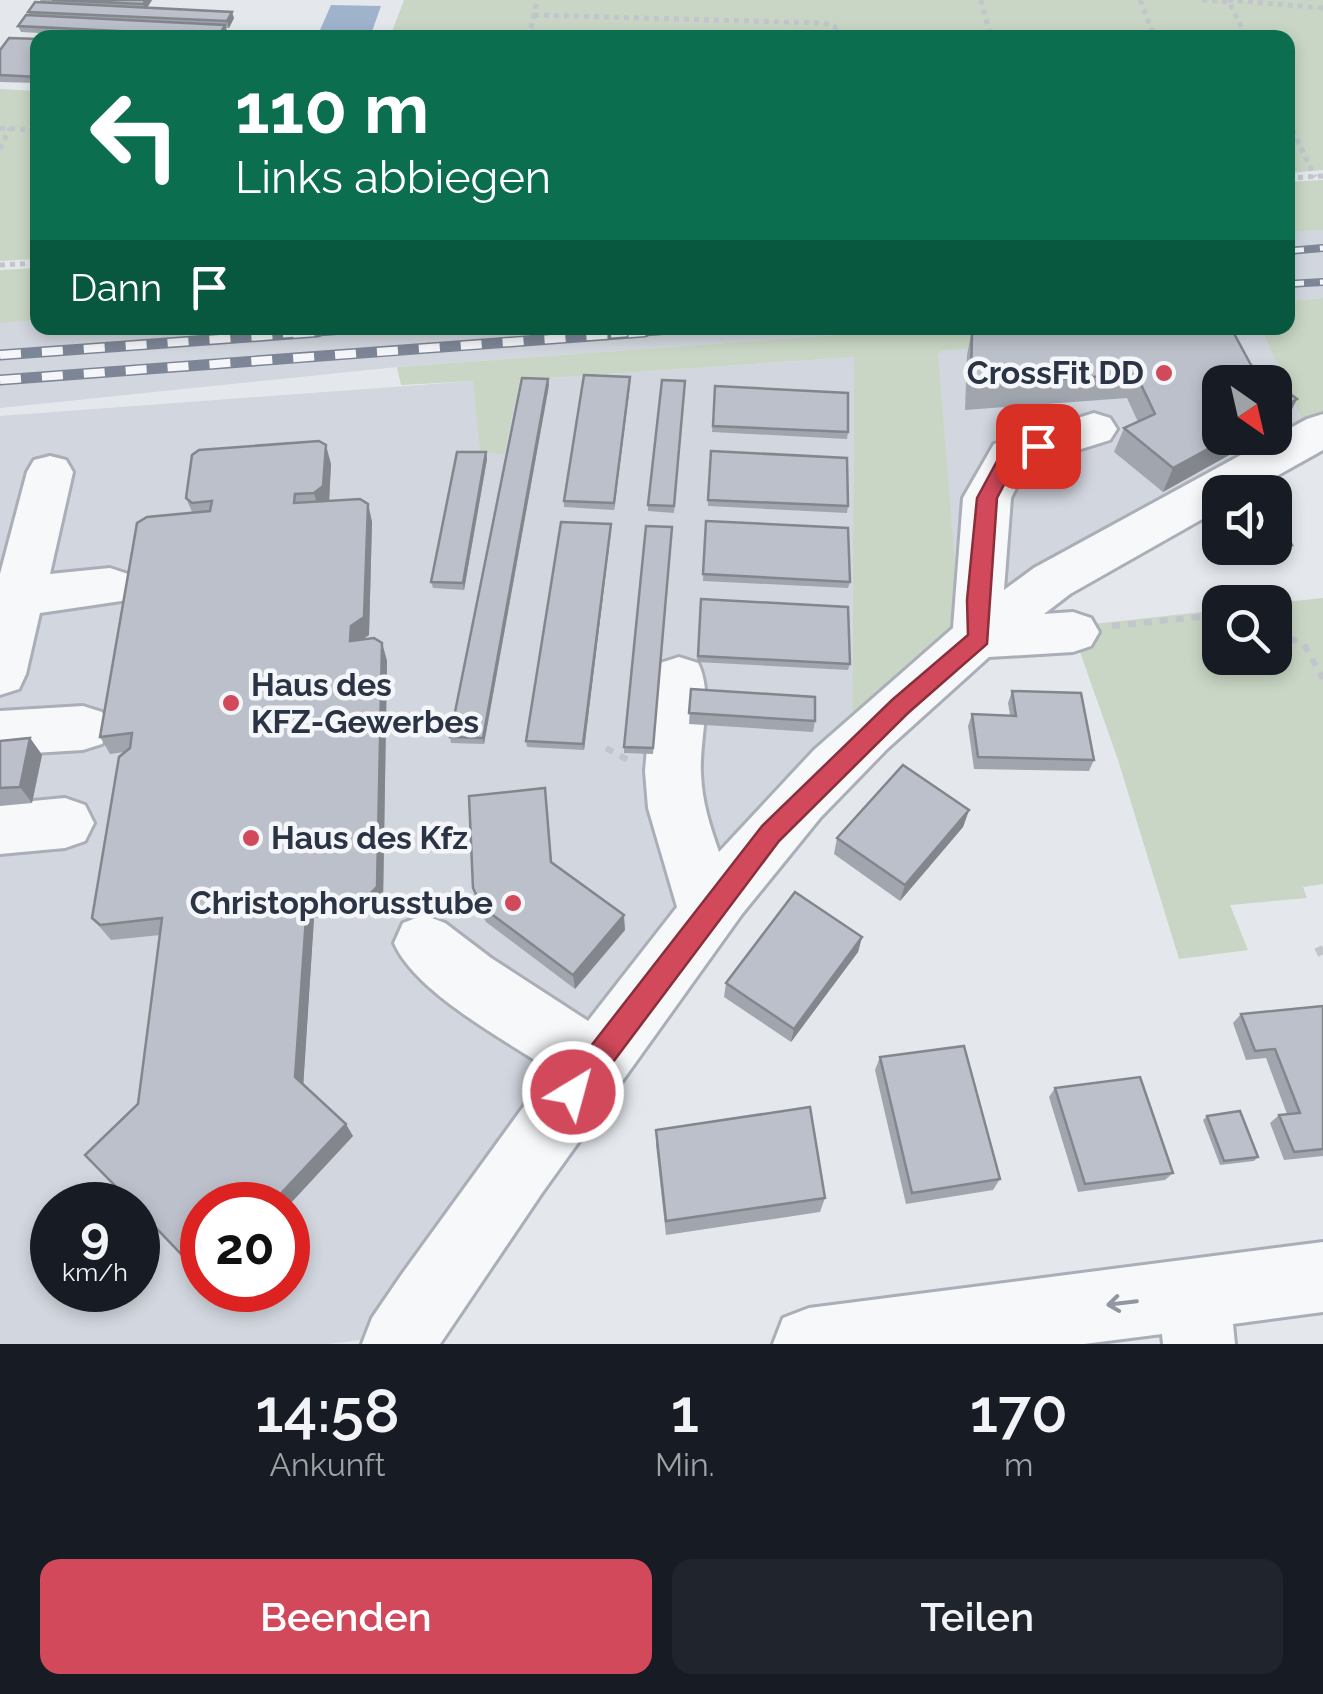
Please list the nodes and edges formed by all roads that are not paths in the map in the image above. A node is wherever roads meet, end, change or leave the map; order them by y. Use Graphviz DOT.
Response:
graph roads {
  1 [pos="1094,429"];
  2 [pos="1323,430"];
  3 [pos="50,472"];
  4 [pos="110,587"];
  5 [pos="10,597"];
  6 [pos="1073,632"];
  7 [pos="979,638"];
  8 [pos="0,674"];
  9 [pos="679,678"];
  10 [pos="83,728"];
  11 [pos="0,733"];
  12 [pos="66,823"];
  13 [pos="0,829"];
  14 [pos="710,915"];
  15 [pos="424,943"];
  16 [pos="595,1063"];
  17 [pos="1323,1277"];
  18 [pos="1196,1319"];
  19 [pos="398,1344"];
  20 [pos="809,1344"];
  1 -- 7 [label="street"];
  2 -- 7 [label="street"];
  3 -- 5 [label="street"];
  4 -- 5 [label="street"];
  5 -- 8 [label="street"];
  6 -- 7 [label="street"];
  7 -- 14 [label="street"];
  9 -- 14 [label="street"];
  10 -- 11 [label="street"];
  12 -- 13 [label="street"];
  14 -- 16 [label="street"];
  15 -- 16 [label="street"];
  16 -- 19 [label="street"];
  17 -- 18 [label="street"];
  18 -- 20 [label="street, one-way"];
}
